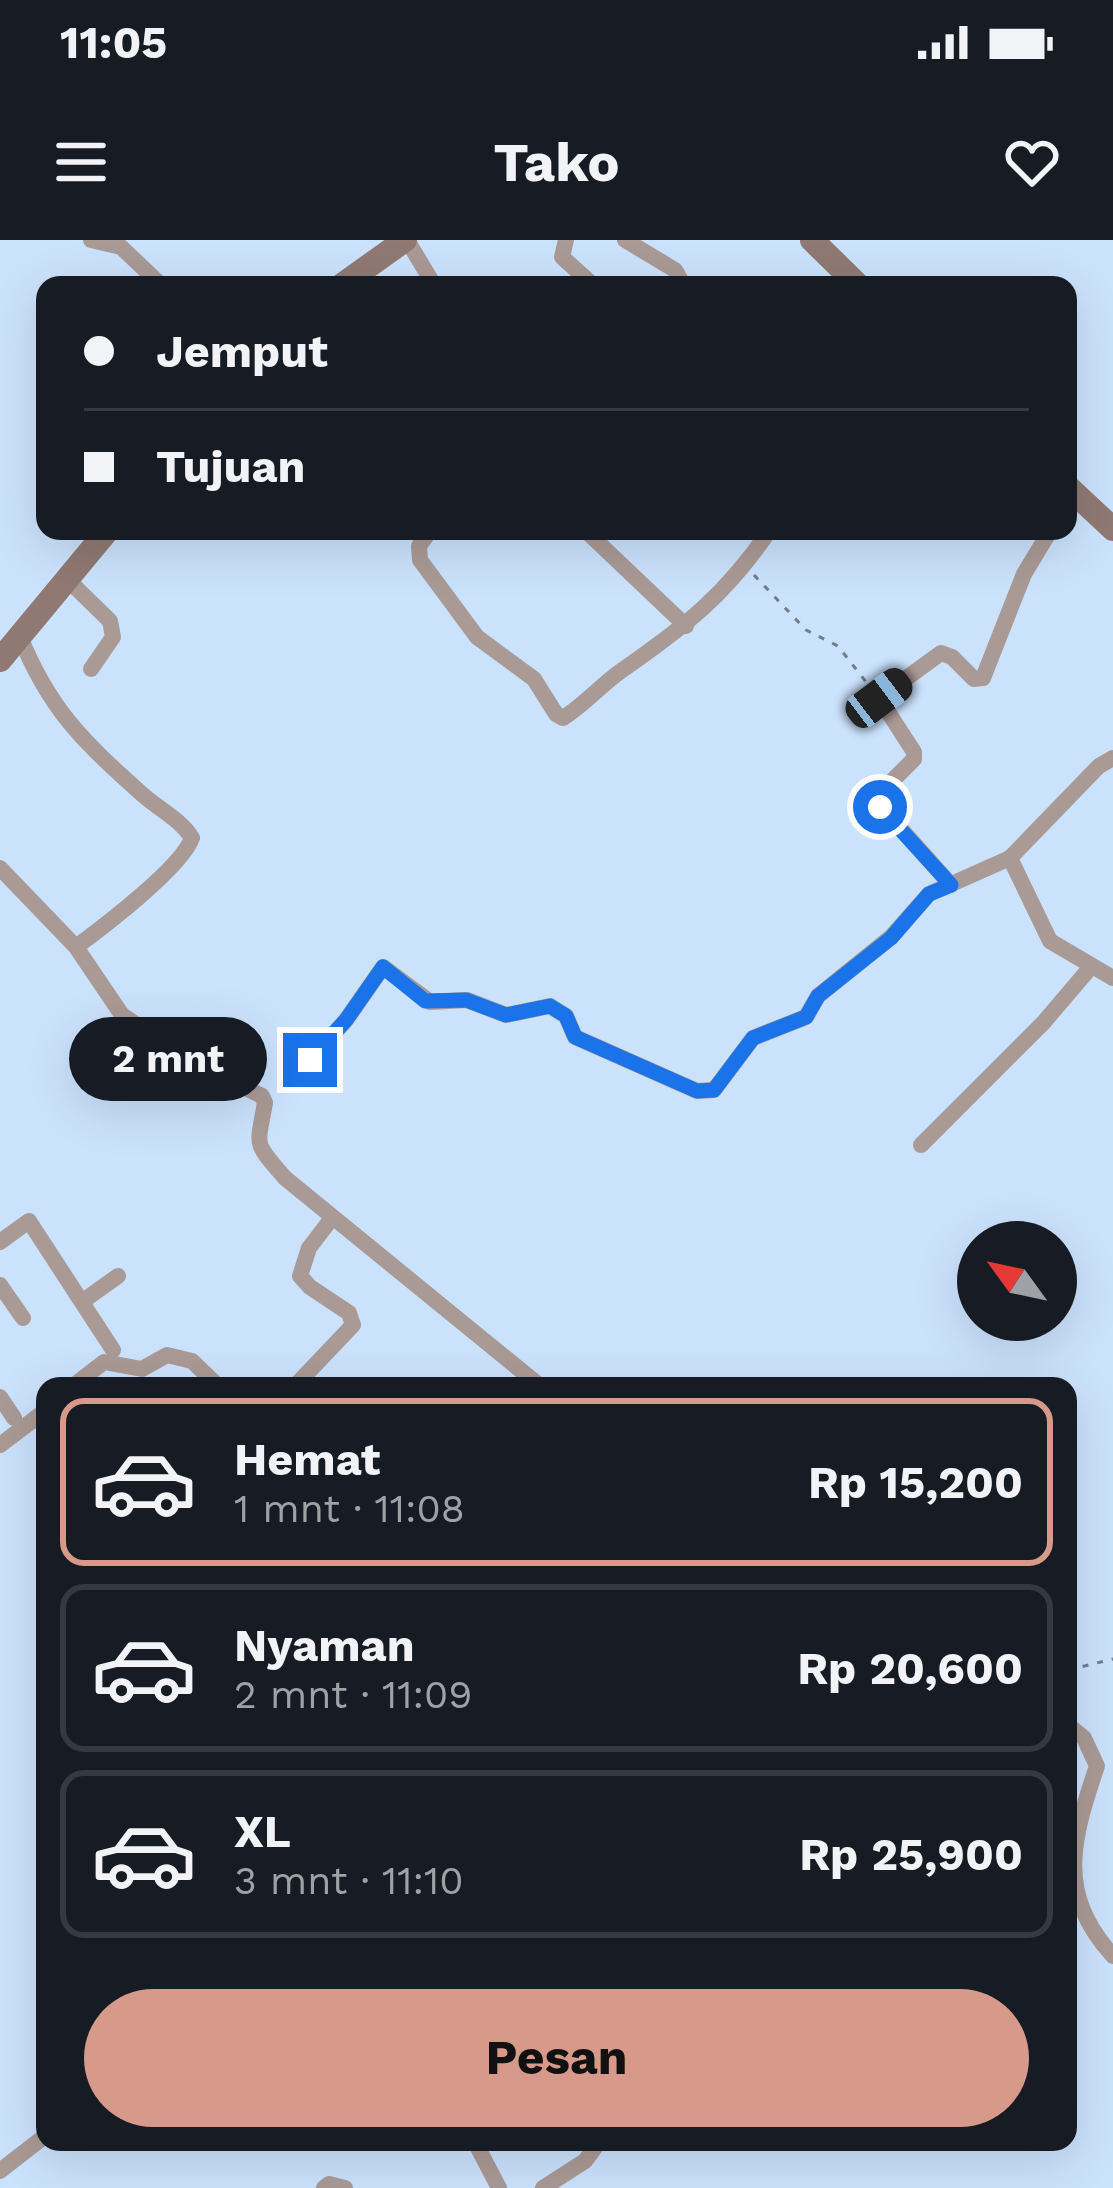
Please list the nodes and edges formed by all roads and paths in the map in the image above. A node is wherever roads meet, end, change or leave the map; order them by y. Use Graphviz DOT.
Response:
graph roads {
  1 [pos="91,240"];
  2 [pos="406,240"];
  3 [pos="566,240"];
  4 [pos="626,240"];
  5 [pos="812,240"];
  6 [pos="151,276"];
  7 [pos="355,276"];
  8 [pos="428,276"];
  9 [pos="582,276"];
  10 [pos="678,276"];
  11 [pos="849,276"];
  12 [pos="1077,501"];
  13 [pos="1113,530"];
  14 [pos="100,540"];
  15 [pos="423,540"];
  16 [pos="595,540"];
  17 [pos="763,540"];
  18 [pos="1045,540"];
  19 [pos="746,566"];
  20 [pos="68,580"];
  21 [pos="686,626"];
  22 [pos="19,634"];
  23 [pos="0,660"];
  24 [pos="91,669"];
  25 [pos="879,698"];
  26 [pos="1113,758"];
  27 [pos="1010,858"];
  28 [pos="0,868"];
  29 [pos="951,885"];
  30 [pos="76,947"];
  31 [pos="1090,968"];
  32 [pos="1113,978"];
  33 [pos="310,1060"];
  34 [pos="921,1145"];
  35 [pos="332,1218"];
  36 [pos="0,1242"];
  37 [pos="118,1276"];
  38 [pos="0,1285"];
  39 [pos="83,1301"];
  40 [pos="23,1318"];
  41 [pos="113,1350"];
  42 [pos="85,1377"];
  43 [pos="209,1377"];
  44 [pos="304,1377"];
  45 [pos="529,1377"];
  46 [pos="0,1397"];
  47 [pos="14,1418"];
  48 [pos="36,1418"];
  49 [pos="0,1445"];
  50 [pos="1113,1659"];
  51 [pos="1077,1668"];
  52 [pos="1077,1732"];
  53 [pos="1077,1839"];
  54 [pos="1077,1898"];
  55 [pos="1113,1956"];
  56 [pos="36,2143"];
  57 [pos="480,2151"];
  58 [pos="592,2151"];
  59 [pos="0,2171"];
  60 [pos="324,2188"];
  61 [pos="345,2188"];
  62 [pos="499,2188"];
  63 [pos="543,2188"];
  1 -- 6 [label="street"];
  2 -- 7 [label="main road"];
  2 -- 8 [label="street"];
  3 -- 9 [label="street"];
  4 -- 10 [label="street"];
  5 -- 11 [label="main road"];
  12 -- 13 [label="main road"];
  14 -- 20 [label="main road"];
  15 -- 21 [label="street"];
  16 -- 21 [label="street"];
  17 -- 19 [label="street"];
  18 -- 25 [label="street"];
  19 -- 21 [label="street"];
  19 -- 25 [label="path"];
  20 -- 22 [label="main road"];
  20 -- 24 [label="street"];
  22 -- 23 [label="main road"];
  22 -- 30 [label="street"];
  25 -- 29 [label="street"];
  26 -- 27 [label="street"];
  27 -- 29 [label="street"];
  27 -- 31 [label="street"];
  28 -- 30 [label="street"];
  29 -- 33 [label="street"];
  30 -- 35 [label="street"];
  31 -- 32 [label="street"];
  31 -- 34 [label="street"];
  35 -- 44 [label="street"];
  35 -- 45 [label="street"];
  36 -- 39 [label="street"];
  37 -- 39 [label="street"];
  38 -- 40 [label="street"];
  39 -- 41 [label="street"];
  42 -- 43 [label="street"];
  46 -- 47 [label="street"];
  48 -- 49 [label="street"];
  50 -- 51 [label="path"];
  52 -- 53 [label="street"];
  54 -- 55 [label="street"];
  56 -- 59 [label="street"];
  57 -- 62 [label="street"];
  58 -- 63 [label="street"];
  60 -- 61 [label="street"];
}
